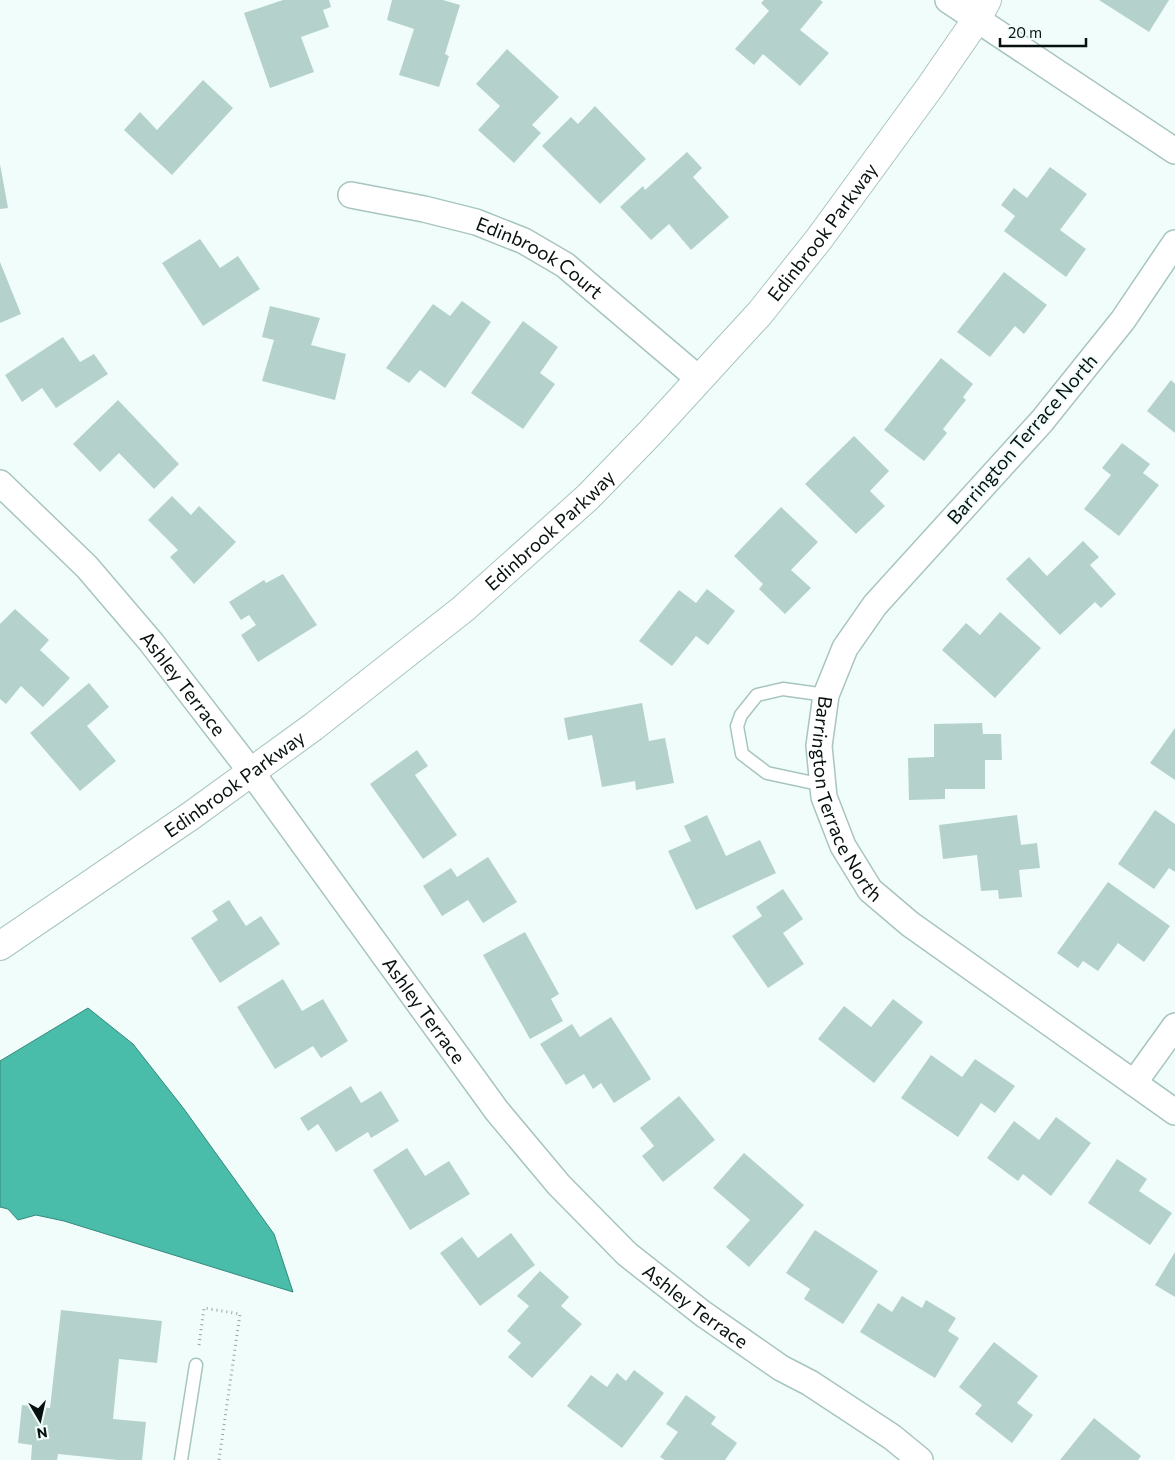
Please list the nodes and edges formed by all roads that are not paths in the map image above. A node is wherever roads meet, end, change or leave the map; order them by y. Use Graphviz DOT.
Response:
graph roads {
  1 [pos="948,0"];
  2 [pos="982,9"];
  3 [pos="1175,151"];
  4 [pos="351,195"];
  5 [pos="1175,243"];
  6 [pos="699,379"];
  7 [pos="0,483"];
  8 [pos="826,695"];
  9 [pos="252,773"];
  10 [pos="823,785"];
  11 [pos="0,946"];
  12 [pos="1175,1026"];
  13 [pos="1134,1083"];
  14 [pos="1175,1112"];
  15 [pos="196,1365"];
  16 [pos="181,1460"];
  17 [pos="920,1460"];
  1 -- 2 [label="street"];
  2 -- 3 [label="street"];
  2 -- 6 [label="street, Edinbrook Parkway"];
  4 -- 6 [label="street, Edinbrook Court"];
  5 -- 8 [label="street, Barrington Terrace North"];
  6 -- 9 [label="street, Edinbrook Parkway"];
  7 -- 9 [label="street, Ashley Terrace"];
  8 -- 10 [label="street, Barrington Terrace North"];
  8 -- 10 [label="lane"];
  9 -- 11 [label="street, Edinbrook Parkway"];
  9 -- 17 [label="street, Ashley Terrace"];
  10 -- 13 [label="street, Barrington Terrace North"];
  12 -- 13 [label="street"];
  13 -- 14 [label="street, Barrington Terrace North"];
  15 -- 16 [label="lane"];
}
